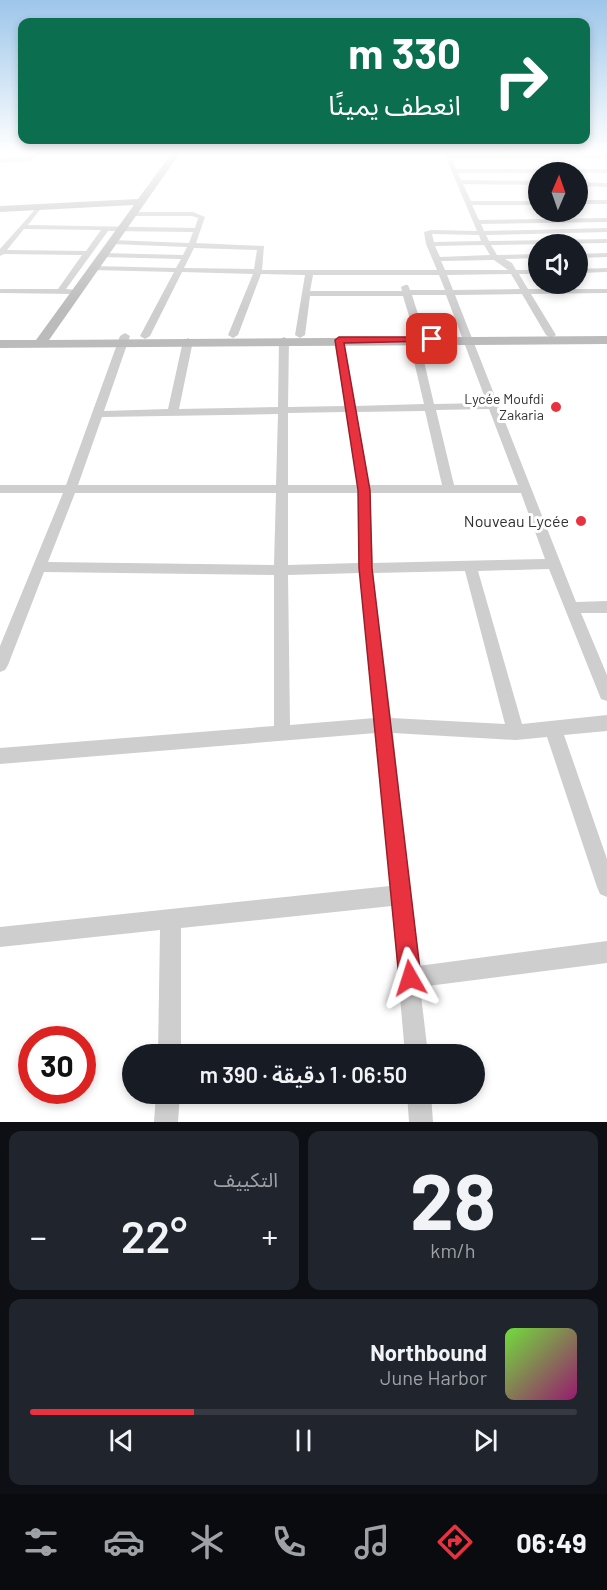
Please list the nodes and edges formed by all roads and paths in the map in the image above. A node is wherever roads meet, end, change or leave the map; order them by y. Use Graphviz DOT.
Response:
graph roads {
  1 [pos="72,205"];
  2 [pos="138,205"];
  3 [pos="469,205"];
  4 [pos="39,207"];
  5 [pos="0,209"];
  6 [pos="133,214"];
  7 [pos="588,220"];
  8 [pos="607,220"];
  9 [pos="528,221"];
  10 [pos="475,222"];
  11 [pos="550,222"];
  12 [pos="22,227"];
  13 [pos="106,227"];
  14 [pos="122,227"];
  15 [pos="198,230"];
  16 [pos="607,230"];
  17 [pos="557,231"];
  18 [pos="482,233"];
  19 [pos="560,234"];
  20 [pos="607,241"];
  21 [pos="112,242"];
  22 [pos="588,242"];
  23 [pos="486,243"];
  24 [pos="528,243"];
  25 [pos="192,244"];
  26 [pos="430,244"];
  27 [pos="1,253"];
  28 [pos="88,253"];
  29 [pos="607,255"];
  30 [pos="528,256"];
  31 [pos="588,256"];
  32 [pos="186,257"];
  33 [pos="495,257"];
  34 [pos="437,259"];
  35 [pos="97,262"];
  36 [pos="81,263"];
  37 [pos="180,270"];
  38 [pos="588,271"];
  39 [pos="258,272"];
  40 [pos="513,272"];
  41 [pos="528,272"];
  42 [pos="606,272"];
  43 [pos="309,273"];
  44 [pos="403,273"];
  45 [pos="442,273"];
  46 [pos="0,291"];
  47 [pos="60,291"];
  48 [pos="607,291"];
  49 [pos="76,292"];
  50 [pos="526,292"];
  51 [pos="308,294"];
  52 [pos="406,294"];
  53 [pos="451,294"];
  54 [pos="300,335"];
  55 [pos="551,335"];
  56 [pos="145,336"];
  57 [pos="232,336"];
  58 [pos="467,337"];
  59 [pos="0,338"];
  60 [pos="417,338"];
  61 [pos="607,338"];
  62 [pos="124,339"];
  63 [pos="42,340"];
  64 [pos="284,340"];
  65 [pos="339,340"];
  66 [pos="188,341"];
  67 [pos="0,344"];
  68 [pos="495,406"];
  69 [pos="430,408"];
  70 [pos="350,409"];
  71 [pos="284,411"];
  72 [pos="173,412"];
  73 [pos="98,414"];
  74 [pos="0,489"];
  75 [pos="71,489"];
  76 [pos="449,489"];
  77 [pos="526,489"];
  78 [pos="282,490"];
  79 [pos="364,490"];
  80 [pos="555,564"];
  81 [pos="470,566"];
  82 [pos="40,567"];
  83 [pos="366,568"];
  84 [pos="281,570"];
  85 [pos="607,607"];
  86 [pos="571,608"];
  87 [pos="0,665"];
  88 [pos="607,694"];
  89 [pos="607,723"];
  90 [pos="384,725"];
  91 [pos="554,728"];
  92 [pos="516,732"];
  93 [pos="282,733"];
  94 [pos="0,756"];
  95 [pos="607,888"];
  96 [pos="402,895"];
  97 [pos="171,919"];
  98 [pos="0,937"];
  99 [pos="607,952"];
  100 [pos="410,978"];
  101 [pos="169,1044"];
  102 [pos="415,1044"];
  103 [pos="167,1104"];
  104 [pos="420,1104"];
  105 [pos="166,1122"];
  106 [pos="421,1122"];
  1 -- 4 [label="street"];
  2 -- 6 [label="street"];
  3 -- 10 [label="street"];
  4 -- 5 [label="street"];
  4 -- 12 [label="street"];
  6 -- 14 [label="street"];
  6 -- 15 [label="street"];
  7 -- 8 [label="street"];
  9 -- 10 [label="street"];
  10 -- 18 [label="street"];
  11 -- 17 [label="street"];
  12 -- 13 [label="street"];
  12 -- 27 [label="street"];
  13 -- 14 [label="street"];
  13 -- 28 [label="street"];
  14 -- 15 [label="street"];
  14 -- 21 [label="street"];
  15 -- 25 [label="street"];
  16 -- 17 [label="street"];
  17 -- 18 [label="street"];
  17 -- 19 [label="street"];
  18 -- 23 [label="street"];
  18 -- 26 [label="street"];
  20 -- 22 [label="street"];
  21 -- 25 [label="street"];
  21 -- 35 [label="street"];
  23 -- 24 [label="street"];
  23 -- 26 [label="street"];
  23 -- 33 [label="street"];
  25 -- 32 [label="street"];
  25 -- 39 [label="street"];
  26 -- 34 [label="street"];
  27 -- 28 [label="street"];
  28 -- 36 [label="street"];
  29 -- 31 [label="street"];
  30 -- 33 [label="street"];
  32 -- 35 [label="street"];
  32 -- 37 [label="street"];
  33 -- 34 [label="street"];
  33 -- 40 [label="street"];
  34 -- 45 [label="street"];
  35 -- 36 [label="street"];
  35 -- 37 [label="street"];
  35 -- 49 [label="street"];
  36 -- 47 [label="street"];
  37 -- 39 [label="street"];
  37 -- 56 [label="street"];
  38 -- 42 [label="street"];
  39 -- 43 [label="street"];
  39 -- 57 [label="street"];
  40 -- 41 [label="street"];
  40 -- 45 [label="street"];
  40 -- 50 [label="street"];
  43 -- 44 [label="street"];
  43 -- 51 [label="street"];
  44 -- 45 [label="street"];
  44 -- 52 [label="street"];
  45 -- 53 [label="street"];
  46 -- 47 [label="street"];
  47 -- 49 [label="street"];
  48 -- 50 [label="street"];
  49 -- 63 [label="street"];
  50 -- 53 [label="street"];
  50 -- 55 [label="street"];
  51 -- 52 [label="street"];
  51 -- 54 [label="street"];
  52 -- 53 [label="street"];
  52 -- 60 [label="street"];
  53 -- 58 [label="street"];
  54 -- 57 [label="street"];
  54 -- 60 [label="street"];
  55 -- 58 [label="street"];
  55 -- 61 [label="street"];
  56 -- 57 [label="street"];
  56 -- 62 [label="street"];
  58 -- 60 [label="street"];
  58 -- 61 [label="street"];
  58 -- 68 [label="street"];
  59 -- 63 [label="street"];
  60 -- 65 [label="street"];
  60 -- 69 [label="street"];
  62 -- 63 [label="street"];
  62 -- 66 [label="street"];
  62 -- 73 [label="street"];
  63 -- 67 [label="street"];
  64 -- 65 [label="street"];
  64 -- 66 [label="street"];
  64 -- 71 [label="street"];
  65 -- 70 [label="street"];
  66 -- 72 [label="street"];
  68 -- 69 [label="street"];
  68 -- 77 [label="street"];
  69 -- 70 [label="street"];
  69 -- 76 [label="street"];
  70 -- 71 [label="street"];
  70 -- 79 [label="street"];
  71 -- 72 [label="street"];
  71 -- 78 [label="street"];
  72 -- 73 [label="street"];
  73 -- 75 [label="street"];
  74 -- 75 [label="street"];
  75 -- 78 [label="street"];
  75 -- 82 [label="street"];
  76 -- 77 [label="street"];
  76 -- 79 [label="street"];
  77 -- 80 [label="street"];
  78 -- 79 [label="street"];
  78 -- 84 [label="street"];
  79 -- 83 [label="street"];
  80 -- 81 [label="street"];
  80 -- 86 [label="street"];
  81 -- 83 [label="street"];
  81 -- 92 [label="street"];
  82 -- 84 [label="street"];
  82 -- 87 [label="street"];
  83 -- 84 [label="street"];
  83 -- 90 [label="street"];
  84 -- 93 [label="street"];
  85 -- 86 [label="street"];
  86 -- 88 [label="street"];
  89 -- 91 [label="street"];
  90 -- 92 [label="street"];
  90 -- 93 [label="street"];
  90 -- 96 [label="street"];
  91 -- 92 [label="street"];
  91 -- 95 [label="street"];
  93 -- 94 [label="street"];
  96 -- 97 [label="street"];
  96 -- 100 [label="street"];
  97 -- 98 [label="street"];
  97 -- 101 [label="street"];
  99 -- 100 [label="street"];
  100 -- 102 [label="street"];
  103 -- 105 [label="street"];
  104 -- 106 [label="street"];
}
